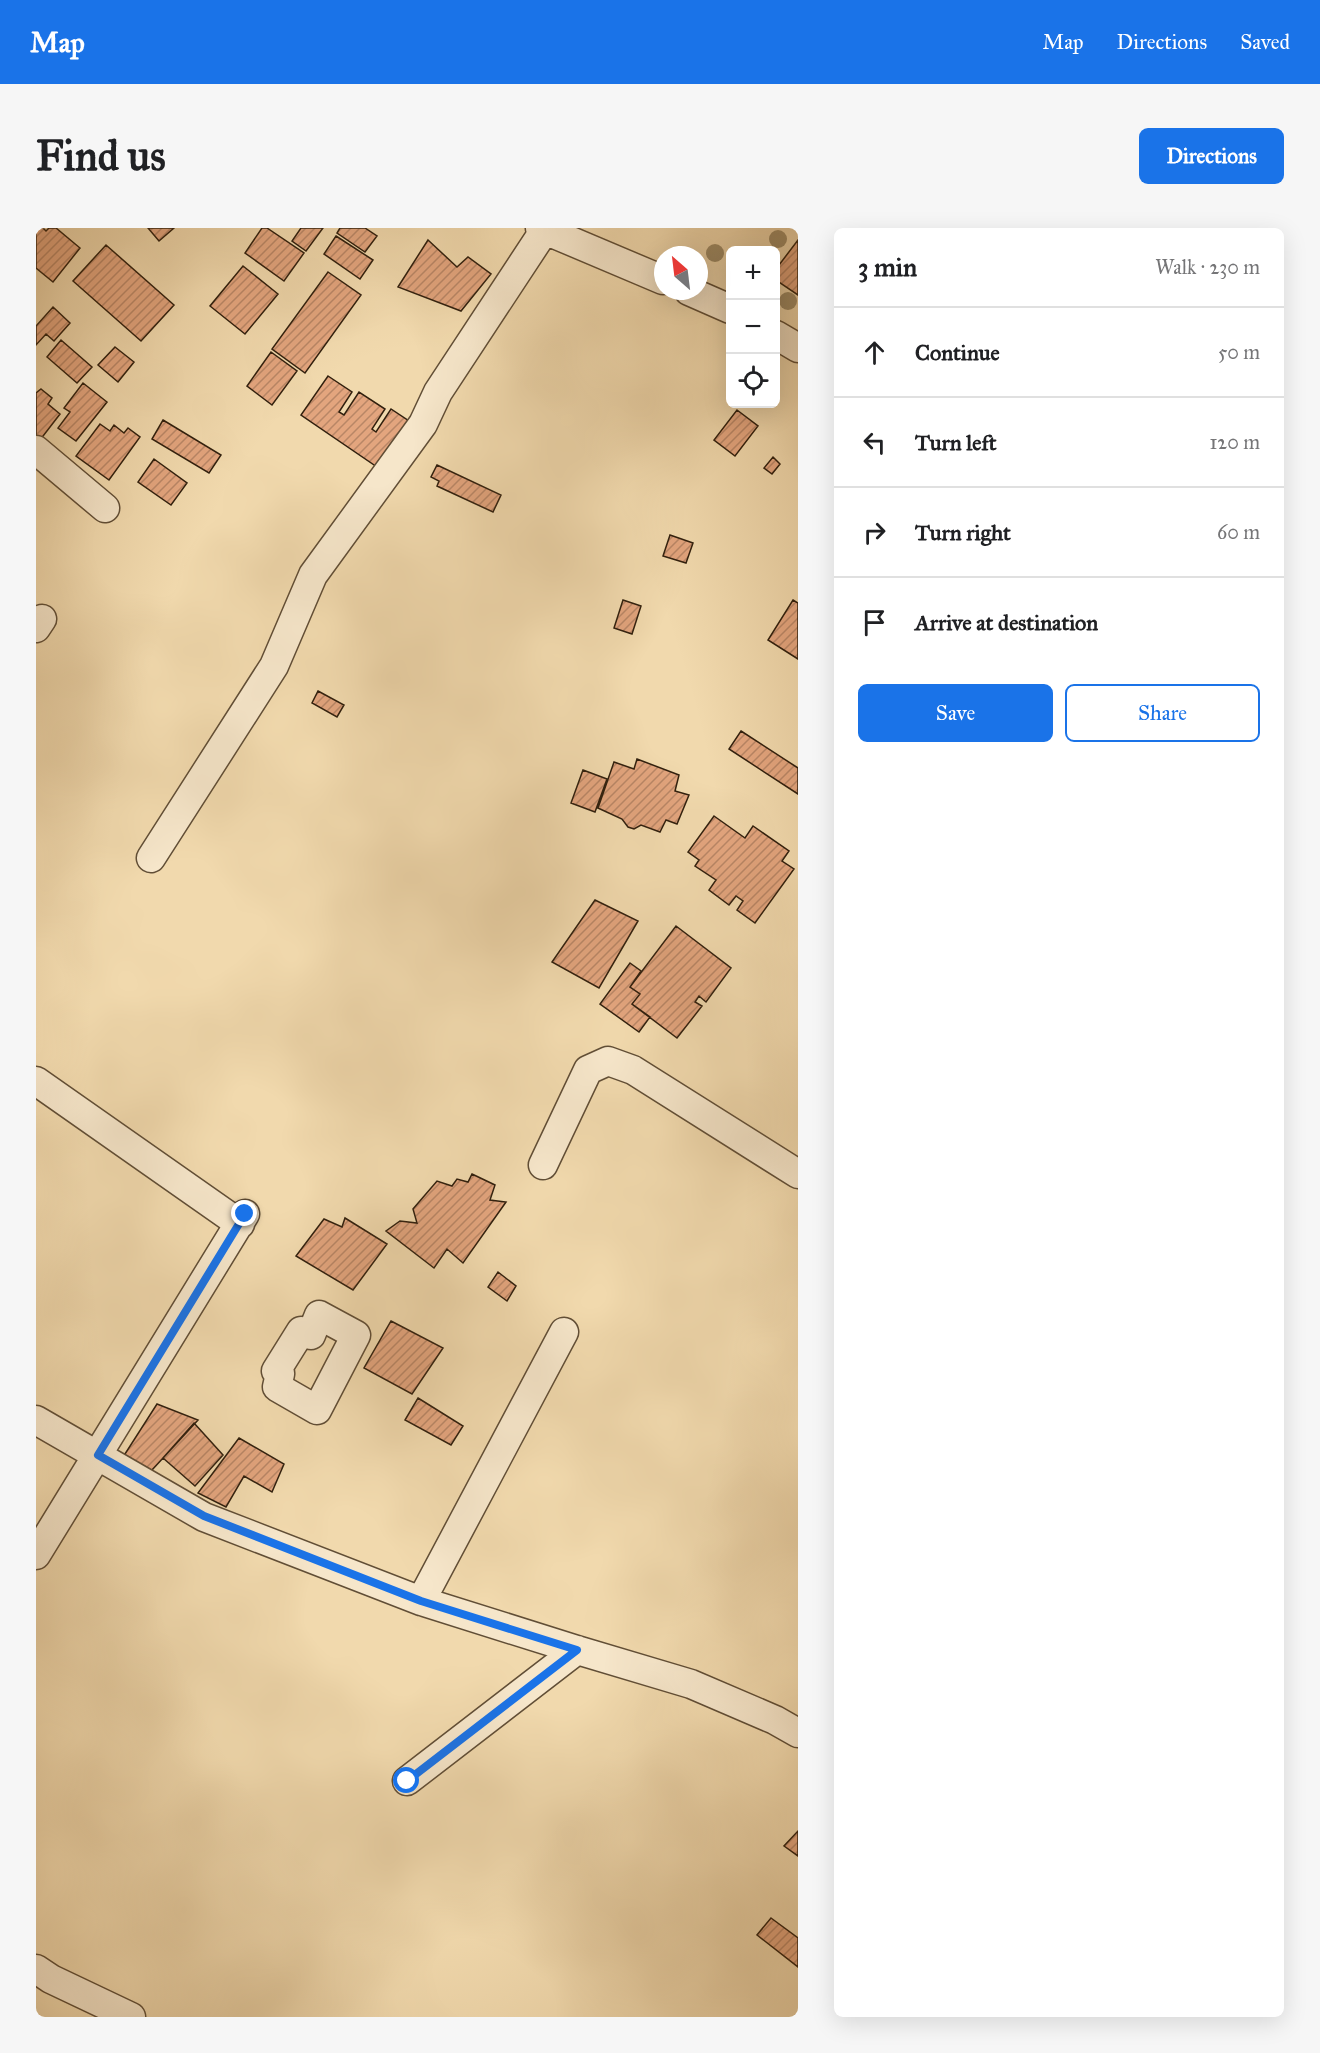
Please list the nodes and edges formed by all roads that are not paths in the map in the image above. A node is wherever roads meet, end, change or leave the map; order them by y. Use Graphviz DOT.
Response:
graph roads {
  1 [pos="542,229"];
  2 [pos="654,276"];
  3 [pos="708,299"];
  4 [pos="726,307"];
  5 [pos="780,337"];
  6 [pos="798,348"];
  7 [pos="36,450"];
  8 [pos="105,508"];
  9 [pos="151,858"];
  10 [pos="36,1081"];
  11 [pos="543,1165"];
  12 [pos="798,1174"];
  13 [pos="564,1332"];
  14 [pos="36,1420"];
  15 [pos="98,1455"];
  16 [pos="36,1555"];
  17 [pos="421,1601"];
  18 [pos="577,1650"];
  19 [pos="798,1733"];
  20 [pos="407,1781"];
  21 [pos="41,1974"];
  22 [pos="131,2017"];
  1 -- 2 [label="street"];
  1 -- 9 [label="street"];
  3 -- 4 [label="street"];
  5 -- 6 [label="street"];
  7 -- 8 [label="street"];
  10 -- 15 [label="street"];
  11 -- 12 [label="street"];
  13 -- 17 [label="street"];
  14 -- 15 [label="street"];
  15 -- 16 [label="street"];
  15 -- 17 [label="street"];
  17 -- 18 [label="street"];
  18 -- 19 [label="street"];
  18 -- 20 [label="street"];
  21 -- 22 [label="street"];
}
